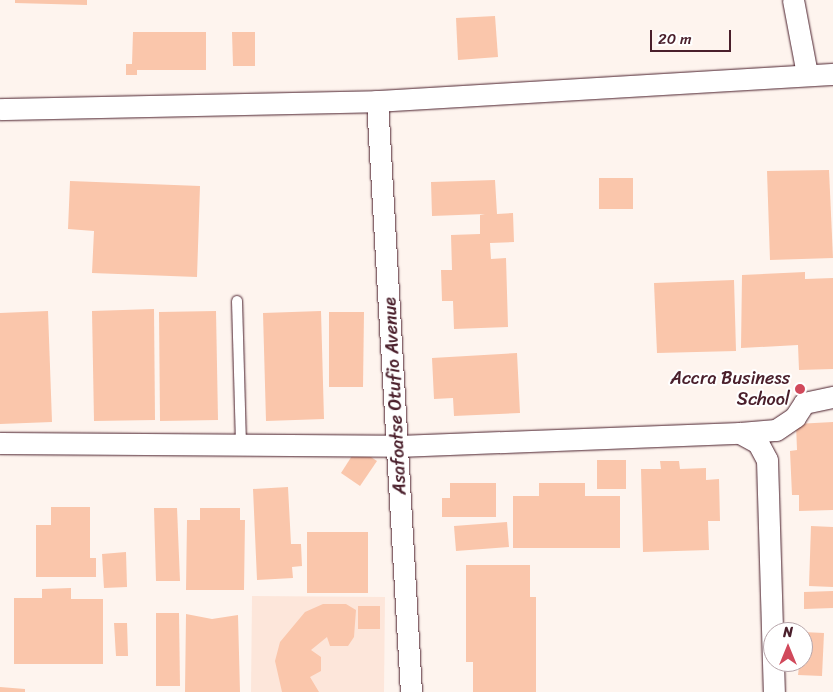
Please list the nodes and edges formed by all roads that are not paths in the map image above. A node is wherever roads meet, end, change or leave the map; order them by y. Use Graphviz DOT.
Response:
graph roads {
  1 [pos="793,0"];
  2 [pos="807,74"];
  3 [pos="833,74"];
  4 [pos="377,100"];
  5 [pos="0,109"];
  6 [pos="237,301"];
  7 [pos="833,397"];
  8 [pos="740,433"];
  9 [pos="0,443"];
  10 [pos="241,445"];
  11 [pos="398,446"];
  12 [pos="411,692"];
  13 [pos="774,692"];
  1 -- 2 [label="street"];
  2 -- 3 [label="street"];
  2 -- 4 [label="street"];
  4 -- 5 [label="street"];
  4 -- 11 [label="street, Asafoatse Otufio Avenue"];
  6 -- 10 [label="lane"];
  7 -- 8 [label="street"];
  8 -- 11 [label="street"];
  8 -- 13 [label="street"];
  9 -- 10 [label="street"];
  10 -- 11 [label="street"];
  11 -- 12 [label="street, Asafoatse Otufio Avenue"];
}
